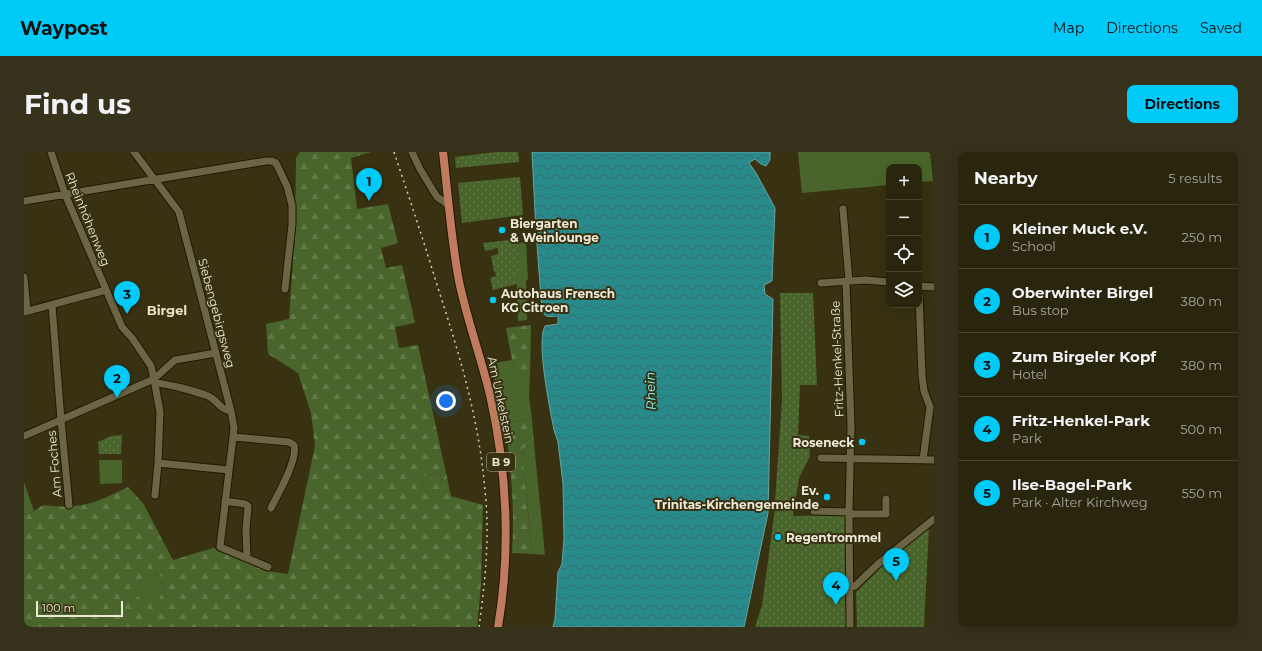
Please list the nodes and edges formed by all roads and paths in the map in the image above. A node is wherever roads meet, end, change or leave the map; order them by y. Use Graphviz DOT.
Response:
graph roads {
  1 [pos="51,152"];
  2 [pos="134,152"];
  3 [pos="412,152"];
  4 [pos="443,152"];
  5 [pos="154,178"];
  6 [pos="65,194"];
  7 [pos="24,201"];
  8 [pos="449,205"];
  9 [pos="843,209"];
  10 [pos="24,277"];
  11 [pos="847,281"];
  12 [pos="886,282"];
  13 [pos="821,283"];
  14 [pos="922,286"];
  15 [pos="934,287"];
  16 [pos="285,289"];
  17 [pos="106,290"];
  18 [pos="52,305"];
  19 [pos="919,308"];
  20 [pos="25,311"];
  21 [pos="216,353"];
  22 [pos="155,381"];
  23 [pos="231,411"];
  24 [pos="61,420"];
  25 [pos="24,436"];
  26 [pos="233,436"];
  27 [pos="821,458"];
  28 [pos="850,459"];
  29 [pos="923,460"];
  30 [pos="934,460"];
  31 [pos="158,463"];
  32 [pos="229,470"];
  33 [pos="154,495"];
  34 [pos="886,499"];
  35 [pos="225,501"];
  36 [pos="69,505"];
  37 [pos="271,508"];
  38 [pos="814,511"];
  39 [pos="849,513"];
  40 [pos="934,519"];
  41 [pos="247,558"];
  42 [pos="268,567"];
  43 [pos="849,588"];
  44 [pos="498,627"];
  45 [pos="850,627"];
  1 -- 6 [label="street, Rheinhöhenweg"];
  2 -- 5 [label="street, Siebengebirgsweg"];
  3 -- 8 [label="street"];
  4 -- 8 [label="main road, B 9"];
  5 -- 6 [label="street"];
  5 -- 16 [label="street"];
  5 -- 21 [label="street, Siebengebirgsweg"];
  6 -- 7 [label="street"];
  6 -- 17 [label="street, Rheinhöhenweg"];
  8 -- 44 [label="main road, Am Unkelstein / B 9"];
  9 -- 11 [label="street, Fritz-Henkel-Straße"];
  10 -- 20 [label="street"];
  11 -- 12 [label="street"];
  11 -- 13 [label="street"];
  11 -- 28 [label="street, Fritz-Henkel-Straße"];
  14 -- 15 [label="street"];
  17 -- 18 [label="street"];
  17 -- 22 [label="street, Rheinhöhenweg"];
  18 -- 20 [label="street"];
  18 -- 24 [label="street, Am Foches"];
  19 -- 29 [label="street"];
  21 -- 22 [label="street"];
  21 -- 23 [label="street, Siebengebirgsweg"];
  22 -- 23 [label="street"];
  22 -- 24 [label="street"];
  22 -- 31 [label="street, Rheinhöhenweg"];
  23 -- 26 [label="street, Siebengebirgsweg"];
  24 -- 25 [label="street"];
  24 -- 36 [label="street, Am Foches"];
  26 -- 32 [label="street, Siebengebirgsweg"];
  26 -- 37 [label="street"];
  27 -- 28 [label="street"];
  28 -- 29 [label="street"];
  28 -- 39 [label="street, Fritz-Henkel-Straße"];
  29 -- 30 [label="street"];
  31 -- 32 [label="street"];
  31 -- 33 [label="street, Rheinhöhenweg"];
  32 -- 35 [label="street, Siebengebirgsweg"];
  34 -- 39 [label="street"];
  35 -- 41 [label="street, Siebengebirgsweg"];
  35 -- 41 [label="street"];
  38 -- 39 [label="street"];
  39 -- 43 [label="street, Fritz-Henkel-Straße"];
  40 -- 43 [label="street"];
  41 -- 42 [label="street"];
  43 -- 45 [label="street, Fritz-Henkel-Straße"];
}
